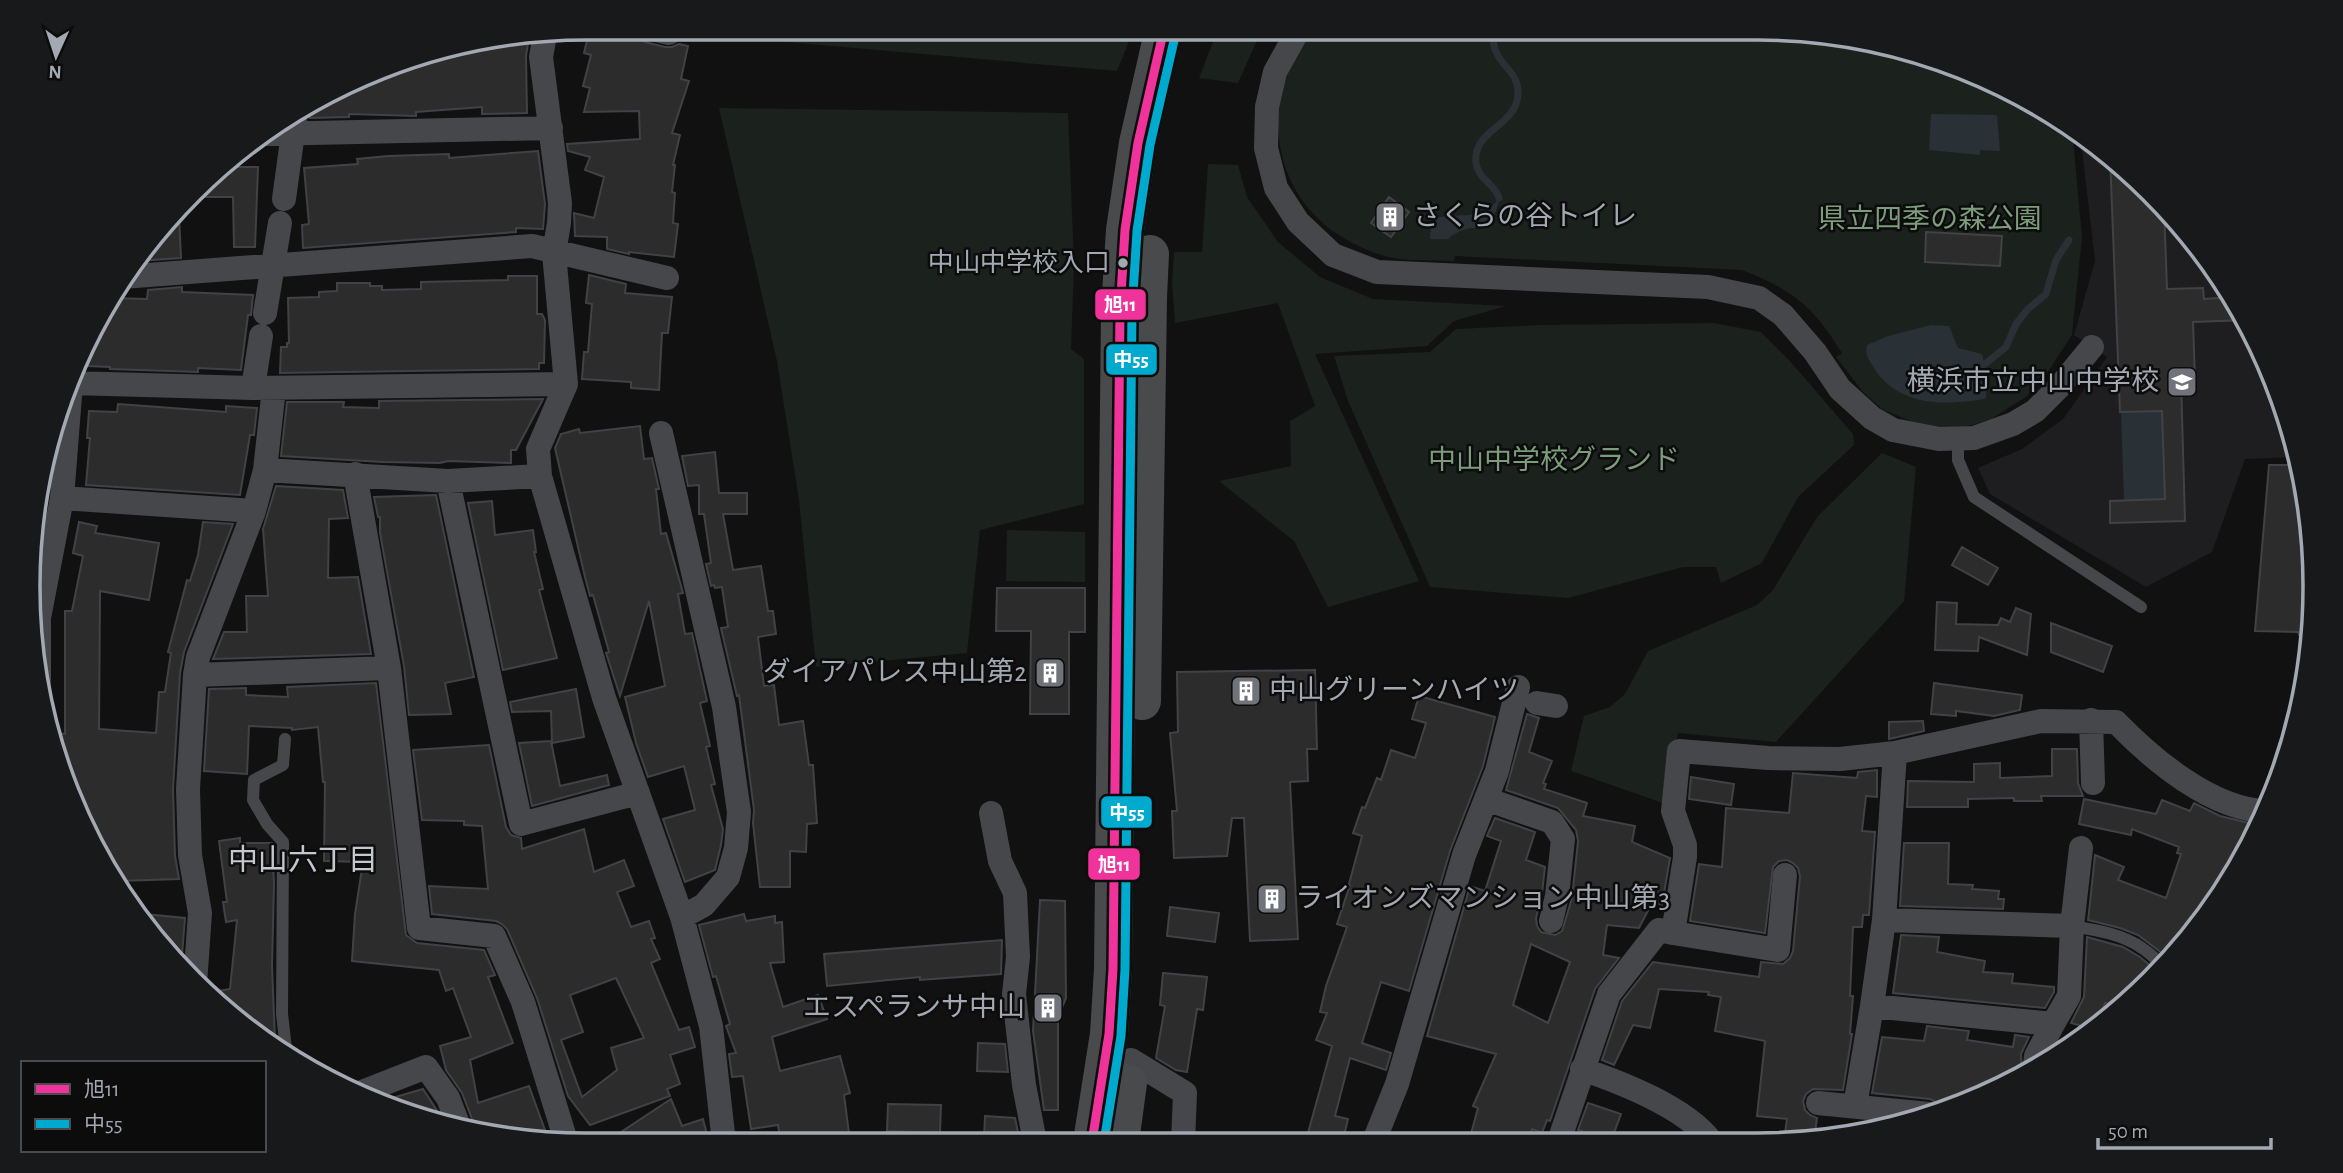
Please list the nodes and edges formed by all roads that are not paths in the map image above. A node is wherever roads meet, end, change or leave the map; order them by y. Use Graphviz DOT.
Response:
graph roads {
  1 [pos="1161,40"];
  2 [pos="1188,40"];
  3 [pos="1294,40"];
  4 [pos="544,42"];
  5 [pos="294,125"];
  6 [pos="551,128"];
  7 [pos="284,199"];
  8 [pos="280,223"];
  9 [pos="554,253"];
  10 [pos="273,264"];
  11 [pos="137,276"];
  12 [pos="667,278"];
  13 [pos="2092,347"];
  14 [pos="82,378"];
  15 [pos="566,384"];
  16 [pos="264,388"];
  17 [pos="69,410"];
  18 [pos="662,433"];
  19 [pos="1958,439"];
  20 [pos="265,470"];
  21 [pos="355,474"];
  22 [pos="540,475"];
  23 [pos="448,481"];
  24 [pos="62,498"];
  25 [pos="254,511"];
  26 [pos="2141,607"];
  27 [pos="41,609"];
  28 [pos="389,668"];
  29 [pos="195,675"];
  30 [pos="1531,699"];
  31 [pos="2091,720"];
  32 [pos="285,739"];
  33 [pos="1895,753"];
  34 [pos="2093,783"];
  35 [pos="638,793"];
  36 [pos="1486,799"];
  37 [pos="2254,811"];
  38 [pos="991,813"];
  39 [pos="2081,848"];
  40 [pos="1785,875"];
  41 [pos="682,917"];
  42 [pos="1884,919"];
  43 [pos="1551,921"];
  44 [pos="2072,926"];
  45 [pos="1673,933"];
  46 [pos="2156,959"];
  47 [pos="196,969"];
  48 [pos="1872,1006"];
  49 [pos="2053,1024"];
  50 [pos="285,1043"];
  51 [pos="2036,1056"];
  52 [pos="1131,1060"];
  53 [pos="1582,1069"];
  54 [pos="371,1088"];
  55 [pos="1818,1103"];
  56 [pos="1855,1106"];
  57 [pos="1906,1112"];
  58 [pos="455,1116"];
  59 [pos="563,1132"];
  60 [pos="723,1133"];
  61 [pos="1033,1133"];
  62 [pos="1094,1133"];
  63 [pos="1121,1133"];
  64 [pos="1183,1133"];
  65 [pos="1377,1133"];
  66 [pos="1562,1133"];
  67 [pos="1706,1133"];
  1 -- 62 [label="main road"];
  2 -- 52 [label="main road"];
  3 -- 19 [label="street"];
  4 -- 6 [label="street"];
  5 -- 6 [label="street"];
  5 -- 7 [label="street"];
  6 -- 9 [label="street"];
  8 -- 10 [label="street"];
  9 -- 10 [label="street"];
  9 -- 12 [label="street"];
  9 -- 15 [label="street"];
  10 -- 11 [label="street"];
  10 -- 16 [label="street"];
  13 -- 19 [label="street"];
  14 -- 16 [label="street"];
  15 -- 16 [label="street"];
  15 -- 22 [label="street"];
  16 -- 20 [label="street"];
  17 -- 24 [label="street"];
  18 -- 41 [label="street"];
  19 -- 26 [label="lane"];
  20 -- 21 [label="street"];
  20 -- 25 [label="street"];
  21 -- 23 [label="street"];
  21 -- 28 [label="street"];
  22 -- 23 [label="street"];
  22 -- 35 [label="street"];
  23 -- 35 [label="street"];
  24 -- 25 [label="street"];
  24 -- 27 [label="street"];
  25 -- 29 [label="street"];
  28 -- 29 [label="street"];
  28 -- 59 [label="street"];
  29 -- 47 [label="street"];
  30 -- 36 [label="street"];
  31 -- 33 [label="street"];
  31 -- 34 [label="street"];
  31 -- 37 [label="street"];
  32 -- 50 [label="lane"];
  33 -- 42 [label="street"];
  33 -- 45 [label="street"];
  35 -- 41 [label="street"];
  36 -- 43 [label="street"];
  36 -- 65 [label="street"];
  38 -- 61 [label="street"];
  39 -- 44 [label="street"];
  40 -- 45 [label="street"];
  41 -- 60 [label="street"];
  42 -- 44 [label="street"];
  42 -- 48 [label="street"];
  44 -- 46 [label="lane"];
  44 -- 49 [label="street"];
  45 -- 53 [label="street"];
  48 -- 49 [label="street"];
  48 -- 56 [label="street"];
  49 -- 51 [label="street"];
  52 -- 63 [label="main road"];
  52 -- 64 [label="street"];
  53 -- 66 [label="street"];
  53 -- 67 [label="street"];
  54 -- 58 [label="street"];
  55 -- 56 [label="street"];
  56 -- 57 [label="street"];
}
